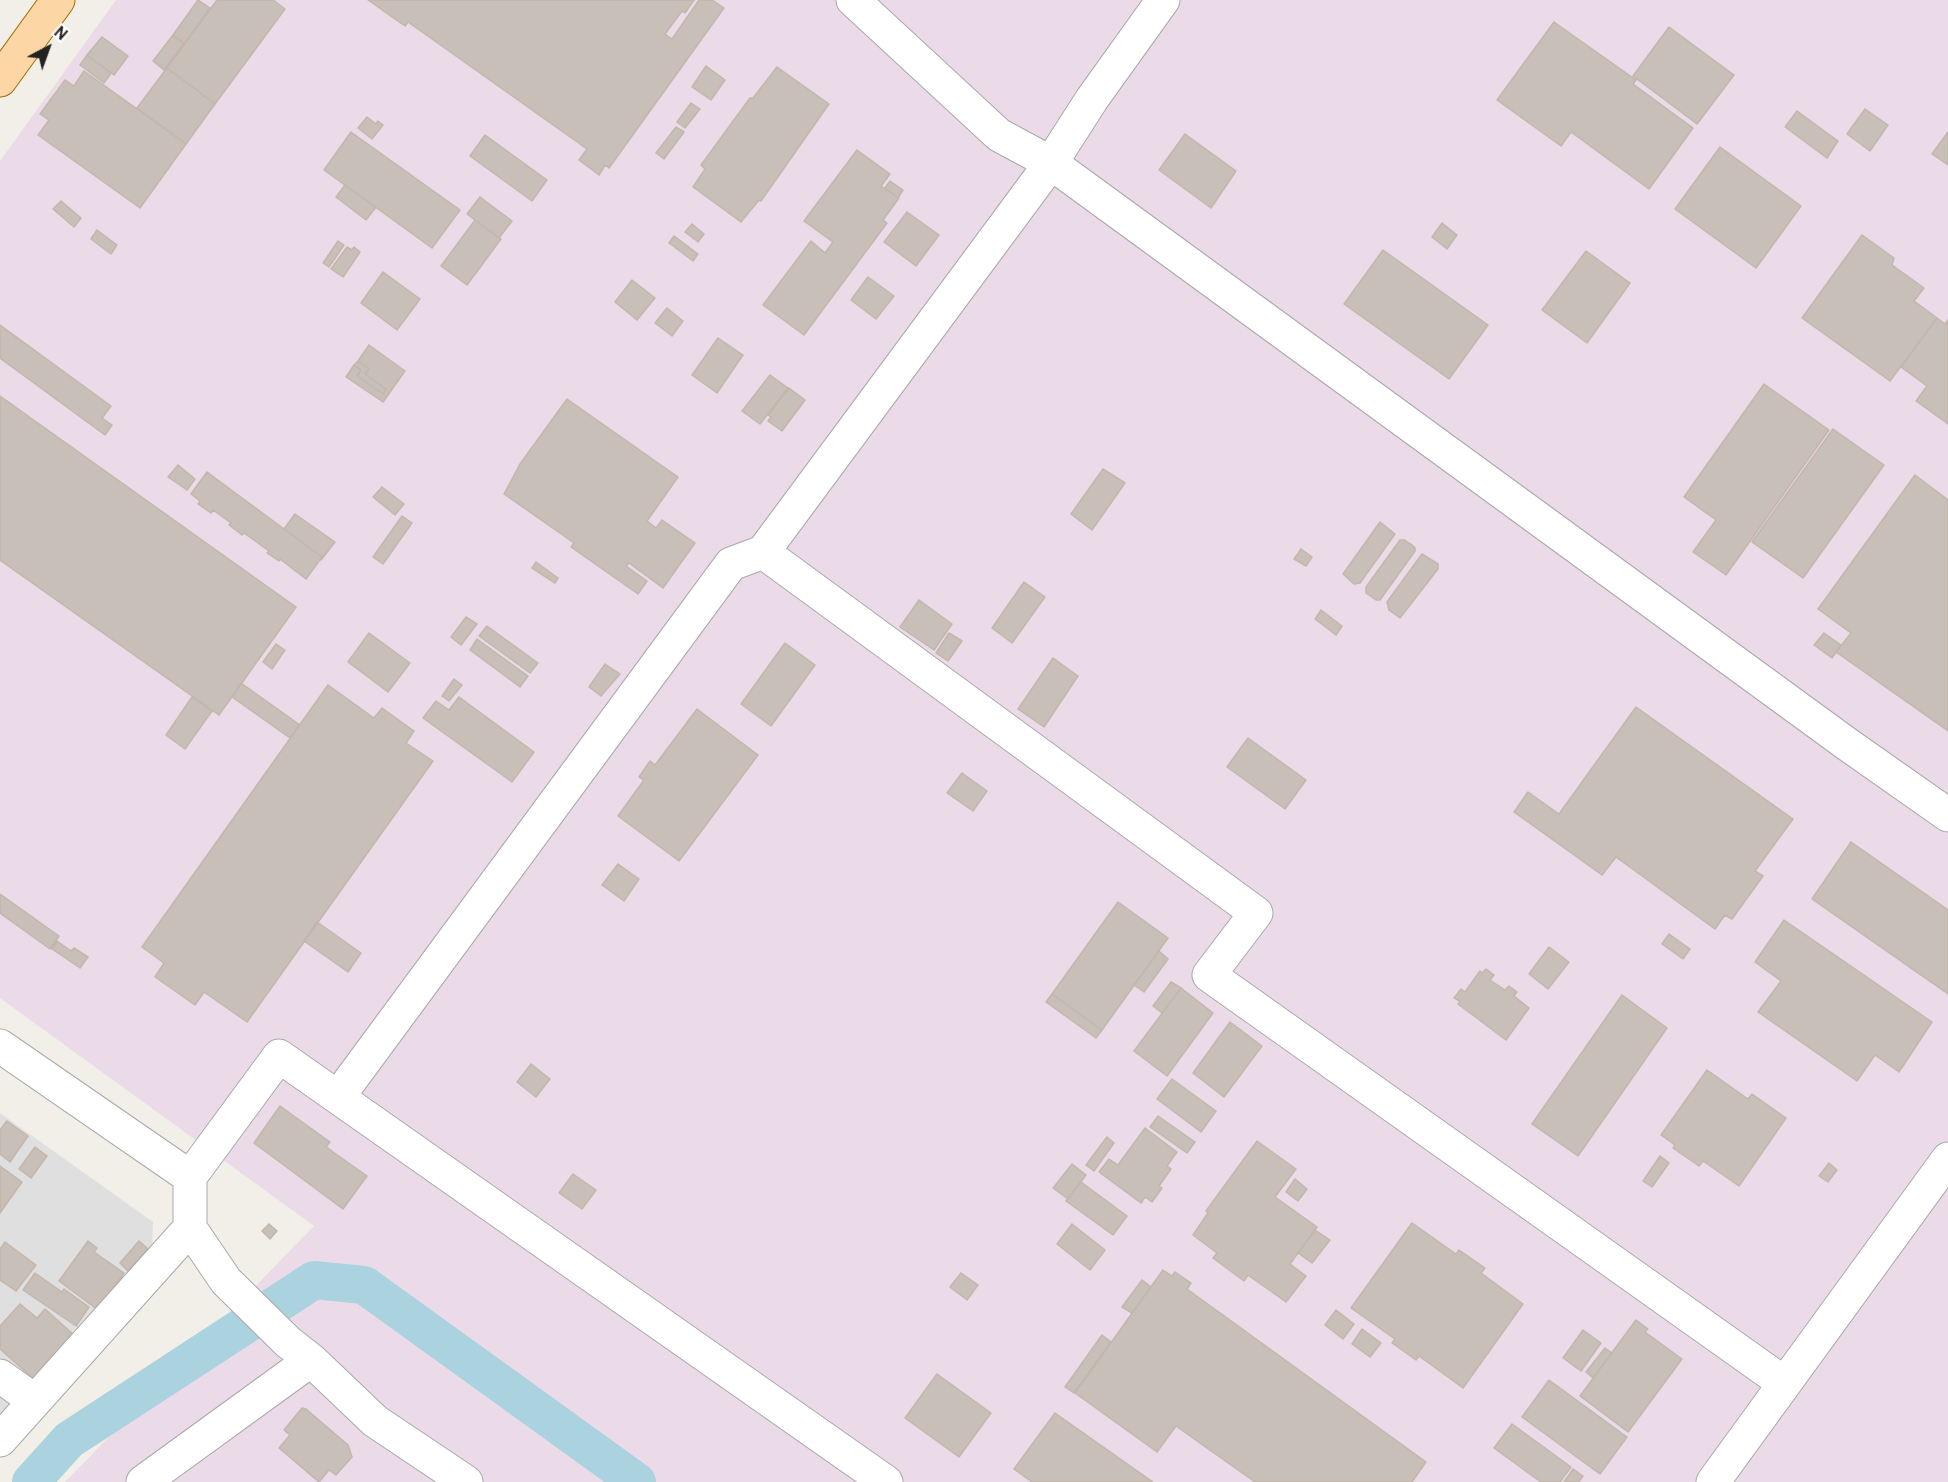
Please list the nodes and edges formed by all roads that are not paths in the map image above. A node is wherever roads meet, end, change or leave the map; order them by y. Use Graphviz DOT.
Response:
graph roads {
  1 [pos="58,0"];
  2 [pos="853,0"];
  3 [pos="1163,0"];
  4 [pos="0,80"];
  5 [pos="1051,163"];
  6 [pos="763,552"];
  7 [pos="1948,815"];
  8 [pos="0,1046"];
  9 [pos="338,1097"];
  10 [pos="1948,1159"];
  11 [pos="190,1176"];
  12 [pos="190,1228"];
  13 [pos="299,1351"];
  14 [pos="0,1376"];
  15 [pos="1784,1383"];
  16 [pos="35,1401"];
  17 [pos="0,1440"];
  18 [pos="143,1482"];
  19 [pos="466,1482"];
  20 [pos="886,1482"];
  21 [pos="1713,1482"];
  1 -- 4 [label="main road"];
  2 -- 5 [label="street"];
  3 -- 5 [label="street"];
  5 -- 6 [label="street"];
  5 -- 7 [label="street"];
  6 -- 9 [label="street"];
  6 -- 15 [label="street"];
  8 -- 11 [label="street"];
  9 -- 11 [label="street"];
  9 -- 20 [label="street"];
  10 -- 15 [label="street"];
  11 -- 12 [label="street"];
  12 -- 13 [label="street"];
  12 -- 16 [label="street"];
  13 -- 18 [label="street"];
  13 -- 19 [label="street"];
  14 -- 16 [label="street"];
  15 -- 21 [label="street"];
  16 -- 17 [label="street"];
}
